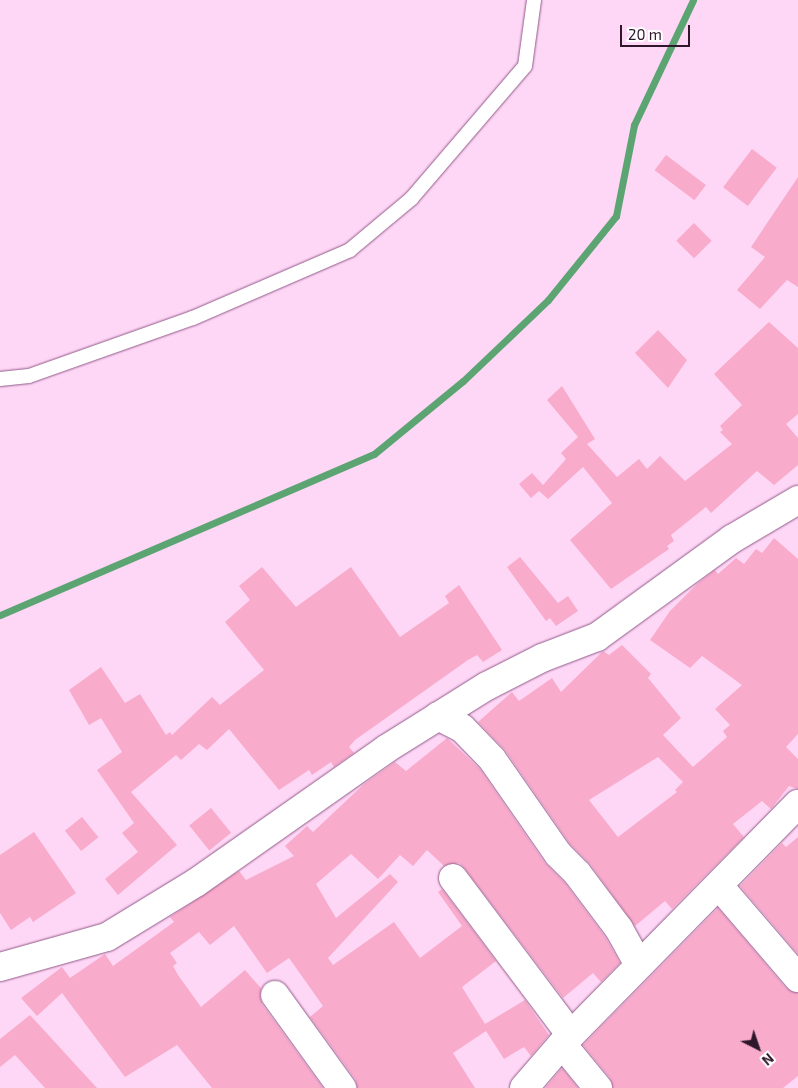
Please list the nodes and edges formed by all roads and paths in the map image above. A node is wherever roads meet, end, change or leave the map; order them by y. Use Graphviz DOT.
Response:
graph roads {
  1 [pos="534,0"];
  2 [pos="0,379"];
  3 [pos="798,500"];
  4 [pos="438,716"];
  5 [pos="798,804"];
  6 [pos="453,878"];
  7 [pos="720,887"];
  8 [pos="639,965"];
  9 [pos="0,967"];
  10 [pos="798,978"];
  11 [pos="275,995"];
  12 [pos="567,1040"];
  13 [pos="342,1088"];
  14 [pos="524,1088"];
  15 [pos="598,1088"];
  1 -- 2 [label="lane"];
  3 -- 4 [label="street"];
  4 -- 8 [label="street"];
  4 -- 9 [label="street"];
  5 -- 7 [label="street"];
  6 -- 12 [label="street"];
  7 -- 8 [label="street"];
  7 -- 10 [label="street"];
  8 -- 12 [label="street"];
  11 -- 13 [label="street"];
  12 -- 14 [label="street"];
  12 -- 15 [label="street"];
}
